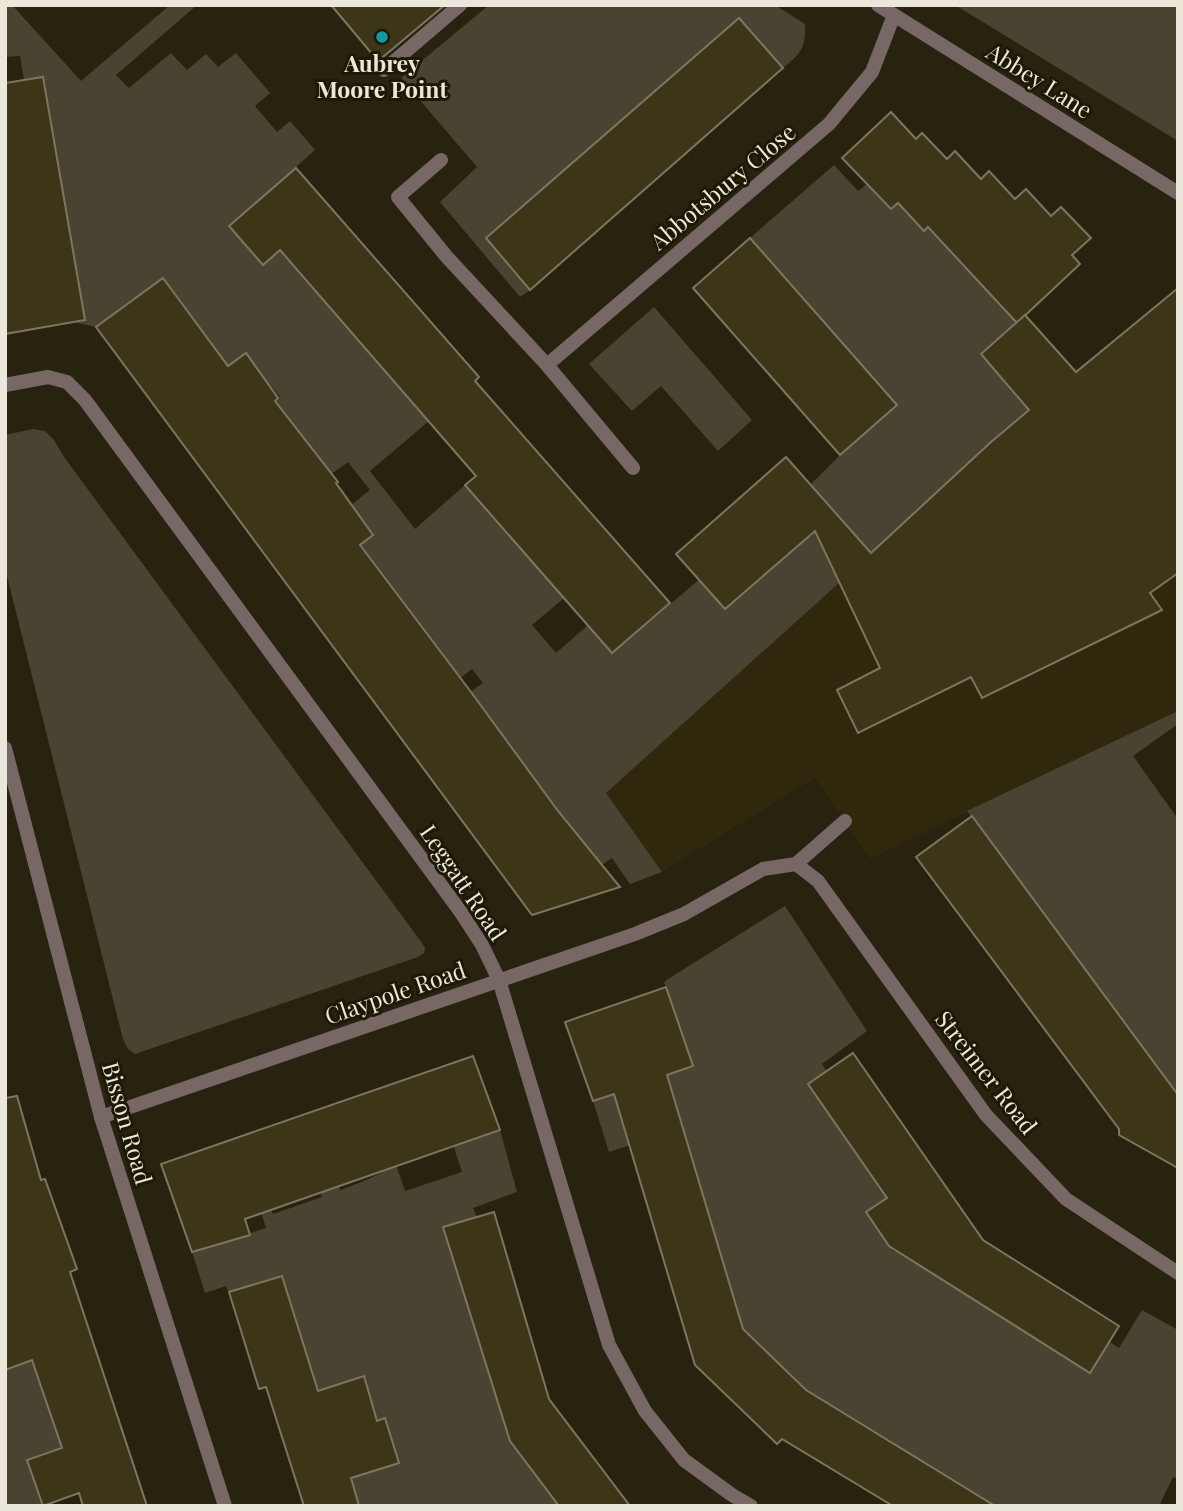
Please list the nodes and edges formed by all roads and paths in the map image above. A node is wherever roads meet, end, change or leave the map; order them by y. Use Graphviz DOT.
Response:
graph roads {
  1 [pos="460,5"];
  2 [pos="878,5"];
  3 [pos="894,15"];
  4 [pos="384,70"];
  5 [pos="441,160"];
  6 [pos="1178,193"];
  7 [pos="547,365"];
  8 [pos="5,385"];
  9 [pos="633,468"];
  10 [pos="5,748"];
  11 [pos="845,821"];
  12 [pos="796,864"];
  13 [pos="499,980"];
  14 [pos="101,1117"];
  15 [pos="1178,1273"];
  16 [pos="225,1506"];
  17 [pos="751,1506"];
  1 -- 4 [label="street"];
  2 -- 3 [label="street, Abbey Lane"];
  3 -- 6 [label="street, Abbey Lane"];
  3 -- 7 [label="street, Abbotsbury Close"];
  5 -- 7 [label="street"];
  7 -- 9 [label="street"];
  8 -- 13 [label="street, Leggatt Road"];
  10 -- 14 [label="street, Bisson Road"];
  11 -- 12 [label="street"];
  12 -- 13 [label="street, Claypole Road"];
  12 -- 15 [label="street, Streimer Road"];
  13 -- 14 [label="street, Claypole Road"];
  13 -- 17 [label="street, Leggatt Road"];
  14 -- 16 [label="street, Bisson Road"];
}
